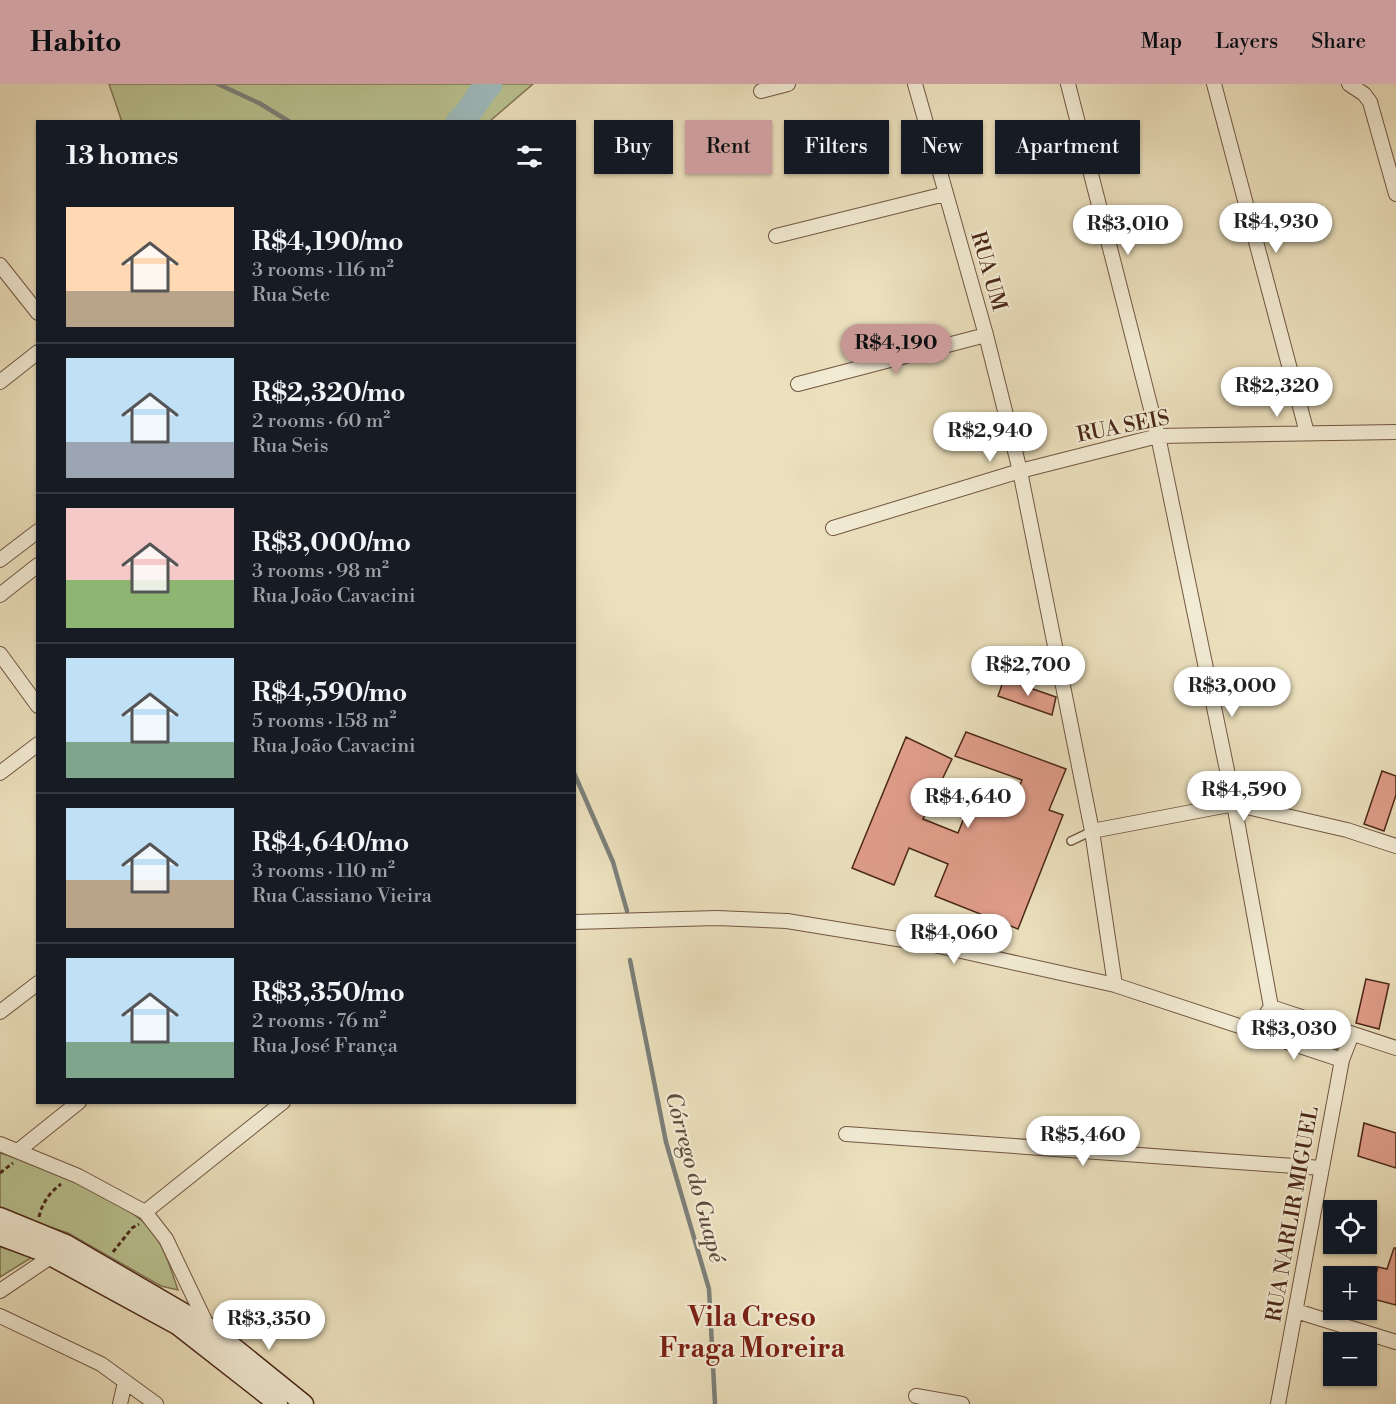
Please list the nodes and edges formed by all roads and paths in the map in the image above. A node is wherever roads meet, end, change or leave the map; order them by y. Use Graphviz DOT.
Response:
graph roads {
  1 [pos="788,84"];
  2 [pos="915,84"];
  3 [pos="1068,84"];
  4 [pos="1214,84"];
  5 [pos="1349,84"];
  6 [pos="761,91"];
  7 [pos="945,194"];
  8 [pos="1396,194"];
  9 [pos="776,236"];
  10 [pos="0,265"];
  11 [pos="36,310"];
  12 [pos="986,335"];
  13 [pos="36,354"];
  14 [pos="0,382"];
  15 [pos="798,384"];
  16 [pos="1396,432"];
  17 [pos="1307,433"];
  18 [pos="1158,436"];
  19 [pos="1020,471"];
  20 [pos="833,528"];
  21 [pos="36,533"];
  22 [pos="0,560"];
  23 [pos="36,567"];
  24 [pos="0,595"];
  25 [pos="0,654"];
  26 [pos="36,703"];
  27 [pos="36,746"];
  28 [pos="0,773"];
  29 [pos="1234,804"];
  30 [pos="1092,831"];
  31 [pos="1071,841"];
  32 [pos="1396,846"];
  33 [pos="576,922"];
  34 [pos="36,985"];
  35 [pos="1115,985"];
  36 [pos="1271,1007"];
  37 [pos="0,1012"];
  38 [pos="1255,1031"];
  39 [pos="1352,1034"];
  40 [pos="1396,1048"];
  41 [pos="1342,1060"];
  42 [pos="76,1104"];
  43 [pos="281,1104"];
  44 [pos="846,1134"];
  45 [pos="0,1144"];
  46 [pos="19,1150"];
  47 [pos="1322,1168"];
  48 [pos="73,1174"];
  49 [pos="148,1215"];
  50 [pos="0,1217"];
  51 [pos="36,1230"];
  52 [pos="0,1236"];
  53 [pos="66,1244"];
  54 [pos="52,1257"];
  55 [pos="104,1266"];
  56 [pos="0,1291"];
  57 [pos="1296,1311"];
  58 [pos="0,1316"];
  59 [pos="205,1335"];
  60 [pos="1396,1342"];
  61 [pos="125,1382"];
  62 [pos="916,1396"];
  63 [pos="120,1404"];
  64 [pos="156,1404"];
  65 [pos="278,1404"];
  66 [pos="304,1404"];
  67 [pos="962,1404"];
  68 [pos="1278,1404"];
  1 -- 6 [label="street"];
  2 -- 7 [label="street, RUA UM"];
  3 -- 18 [label="street"];
  4 -- 17 [label="street"];
  5 -- 8 [label="street"];
  7 -- 9 [label="street"];
  7 -- 12 [label="street, RUA UM"];
  10 -- 11 [label="street"];
  12 -- 15 [label="street"];
  12 -- 19 [label="street, RUA UM"];
  13 -- 14 [label="street"];
  16 -- 17 [label="street, RUA SEIS"];
  17 -- 18 [label="street, RUA SEIS"];
  18 -- 19 [label="street, RUA SEIS"];
  18 -- 29 [label="street"];
  19 -- 20 [label="street, RUA SEIS"];
  19 -- 30 [label="street, RUA UM"];
  21 -- 22 [label="street"];
  23 -- 24 [label="street"];
  25 -- 26 [label="street"];
  27 -- 28 [label="street"];
  29 -- 30 [label="street"];
  29 -- 32 [label="street"];
  29 -- 36 [label="street"];
  30 -- 31 [label="lane"];
  30 -- 35 [label="street, RUA UM"];
  33 -- 35 [label="street"];
  34 -- 37 [label="street"];
  35 -- 38 [label="street"];
  36 -- 38 [label="street"];
  36 -- 39 [label="street"];
  38 -- 41 [label="street"];
  39 -- 40 [label="street"];
  39 -- 41 [label="street, RUA NARLIR MIGUEL"];
  41 -- 47 [label="street, RUA NARLIR MIGUEL"];
  42 -- 46 [label="street"];
  43 -- 49 [label="street"];
  44 -- 47 [label="street"];
  45 -- 46 [label="street"];
  46 -- 48 [label="street"];
  47 -- 57 [label="street, RUA NARLIR MIGUEL"];
  48 -- 49 [label="street"];
  48 -- 51 [label="path"];
  49 -- 55 [label="path"];
  49 -- 59 [label="street"];
  50 -- 51 [label="main road"];
  51 -- 53 [label="main road"];
  52 -- 54 [label="main road"];
  53 -- 54 [label="street"];
  53 -- 55 [label="main road"];
  54 -- 56 [label="street"];
  54 -- 59 [label="main road"];
  55 -- 59 [label="main road"];
  57 -- 60 [label="street"];
  57 -- 68 [label="street, RUA NARLIR MIGUEL"];
  58 -- 61 [label="street"];
  59 -- 65 [label="main road"];
  59 -- 66 [label="main road"];
  61 -- 63 [label="street"];
  61 -- 64 [label="street"];
  62 -- 67 [label="street"];
}
